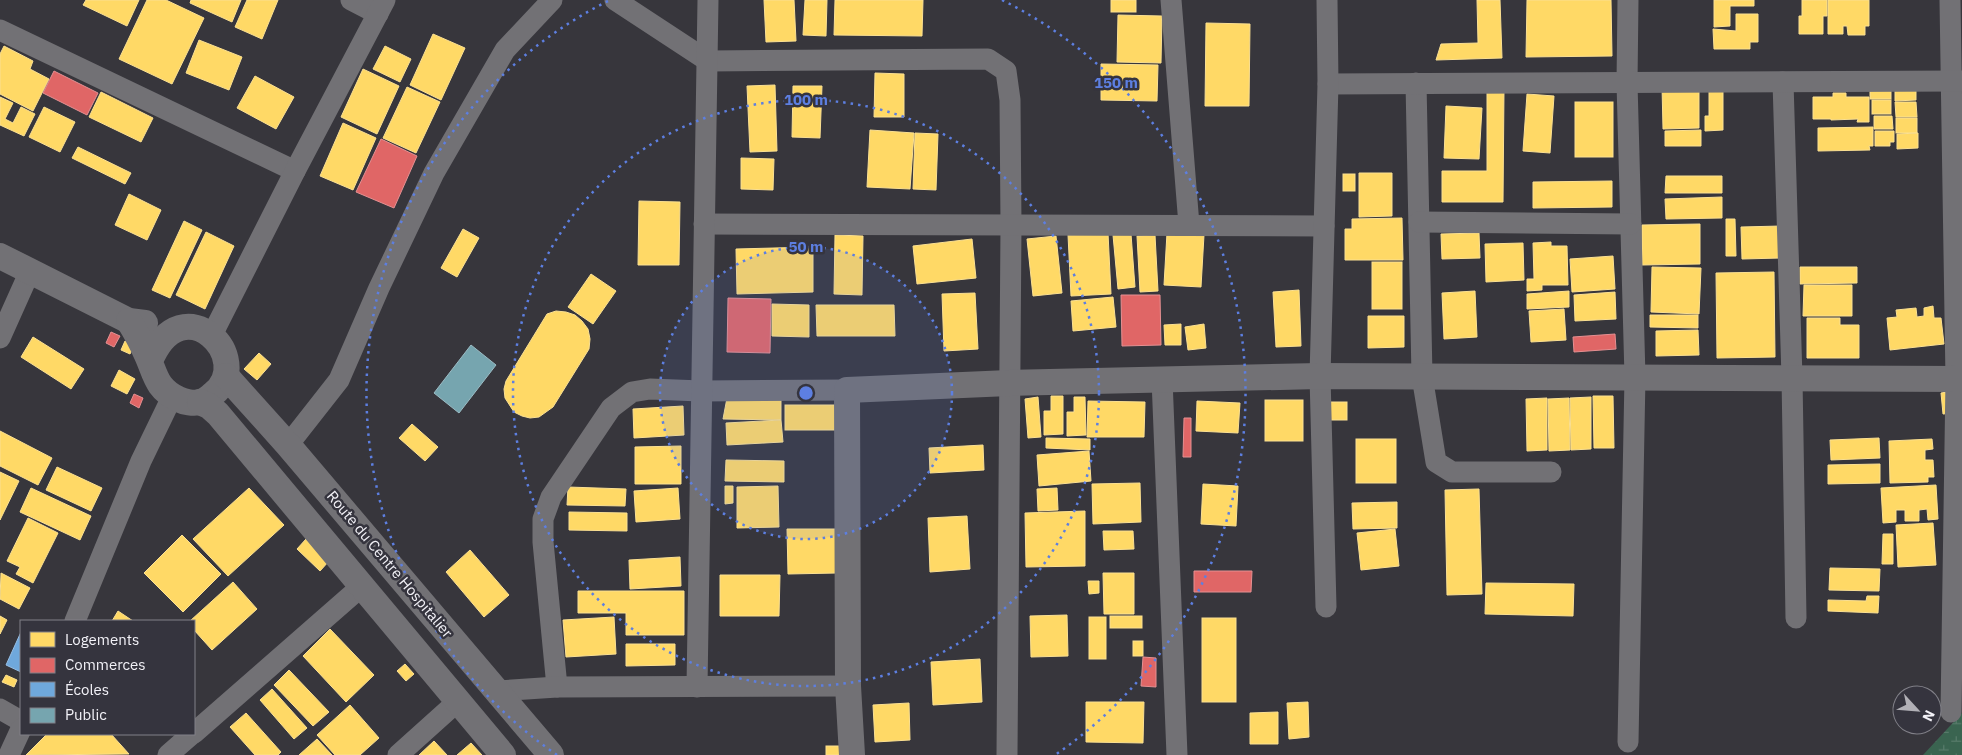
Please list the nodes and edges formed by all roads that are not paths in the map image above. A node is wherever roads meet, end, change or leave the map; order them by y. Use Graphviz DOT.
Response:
graph roads {
  1 [pos="351,0"];
  2 [pos="552,0"];
  3 [pos="614,0"];
  4 [pos="708,0"];
  5 [pos="1170,0"];
  6 [pos="1327,0"];
  7 [pos="1628,0"];
  8 [pos="1950,0"];
  9 [pos="382,7"];
  10 [pos="0,30"];
  11 [pos="708,61"];
  12 [pos="1957,81"];
  13 [pos="1783,82"];
  14 [pos="1416,83"];
  15 [pos="1328,84"];
  16 [pos="1627,84"];
  17 [pos="295,171"];
  18 [pos="1419,222"];
  19 [pos="704,224"];
  20 [pos="1631,224"];
  21 [pos="1011,225"];
  22 [pos="1189,226"];
  23 [pos="1324,226"];
  24 [pos="0,256"];
  25 [pos="30,271"];
  26 [pos="129,321"];
  27 [pos="178,327"];
  28 [pos="212,336"];
  29 [pos="0,338"];
  30 [pos="150,361"];
  31 [pos="226,376"];
  32 [pos="1320,376"];
  33 [pos="1422,376"];
  34 [pos="1636,377"];
  35 [pos="1792,378"];
  36 [pos="1162,379"];
  37 [pos="1959,379"];
  38 [pos="1010,384"];
  39 [pos="847,390"];
  40 [pos="701,391"];
  41 [pos="172,397"];
  42 [pos="200,402"];
  43 [pos="288,445"];
  44 [pos="1551,472"];
  45 [pos="362,586"];
  46 [pos="1326,607"];
  47 [pos="1796,618"];
  48 [pos="75,620"];
  49 [pos="848,686"];
  50 [pos="557,687"];
  51 [pos="697,687"];
  52 [pos="498,691"];
  53 [pos="458,702"];
  54 [pos="0,710"];
  55 [pos="1951,712"];
  56 [pos="20,720"];
  57 [pos="20,731"];
  58 [pos="195,731"];
  59 [pos="191,735"];
  60 [pos="1628,742"];
  61 [pos="9,755"];
  62 [pos="168,755"];
  63 [pos="398,755"];
  64 [pos="503,755"];
  65 [pos="551,755"];
  66 [pos="852,755"];
  67 [pos="1007,755"];
  68 [pos="1177,755"];
  1 -- 9 [label="street"];
  2 -- 43 [label="street"];
  3 -- 11 [label="street"];
  4 -- 11 [label="street"];
  5 -- 22 [label="street"];
  6 -- 15 [label="street"];
  7 -- 16 [label="street"];
  8 -- 12 [label="street"];
  9 -- 17 [label="street"];
  10 -- 17 [label="street"];
  11 -- 19 [label="street"];
  11 -- 21 [label="street"];
  12 -- 13 [label="street"];
  12 -- 37 [label="street"];
  13 -- 16 [label="street"];
  13 -- 35 [label="street"];
  14 -- 15 [label="street"];
  14 -- 16 [label="street"];
  14 -- 18 [label="street"];
  15 -- 23 [label="street"];
  16 -- 20 [label="street"];
  17 -- 28 [label="street"];
  18 -- 20 [label="street"];
  18 -- 33 [label="street"];
  19 -- 21 [label="street"];
  19 -- 40 [label="street"];
  20 -- 34 [label="street"];
  21 -- 22 [label="street"];
  21 -- 38 [label="street"];
  22 -- 23 [label="street"];
  23 -- 32 [label="street"];
  24 -- 25 [label="street"];
  25 -- 26 [label="street"];
  25 -- 29 [label="street"];
  26 -- 27 [label="street"];
  26 -- 30 [label="street"];
  27 -- 28 [label="street"];
  27 -- 30 [label="street"];
  28 -- 31 [label="street"];
  30 -- 41 [label="street"];
  31 -- 42 [label="street"];
  31 -- 43 [label="street, Route du Centre Hospitalier"];
  32 -- 33 [label="street"];
  32 -- 36 [label="street"];
  32 -- 46 [label="street"];
  33 -- 34 [label="street"];
  33 -- 44 [label="street"];
  34 -- 35 [label="street"];
  34 -- 60 [label="street"];
  35 -- 37 [label="street"];
  35 -- 47 [label="street"];
  36 -- 38 [label="street"];
  36 -- 68 [label="street"];
  37 -- 55 [label="street"];
  38 -- 39 [label="street"];
  38 -- 67 [label="street"];
  39 -- 40 [label="street"];
  39 -- 49 [label="street"];
  40 -- 50 [label="street"];
  40 -- 51 [label="street"];
  41 -- 42 [label="street"];
  41 -- 48 [label="street"];
  42 -- 45 [label="street"];
  43 -- 52 [label="street, Route du Centre Hospitalier"];
  45 -- 53 [label="street"];
  45 -- 58 [label="street"];
  49 -- 51 [label="street"];
  49 -- 66 [label="street"];
  50 -- 51 [label="street"];
  50 -- 52 [label="street"];
  52 -- 65 [label="street, Route du Centre Hospitalier"];
  53 -- 63 [label="street"];
  53 -- 64 [label="street"];
  54 -- 56 [label="street"];
  57 -- 61 [label="street"];
  59 -- 62 [label="street"];
}
